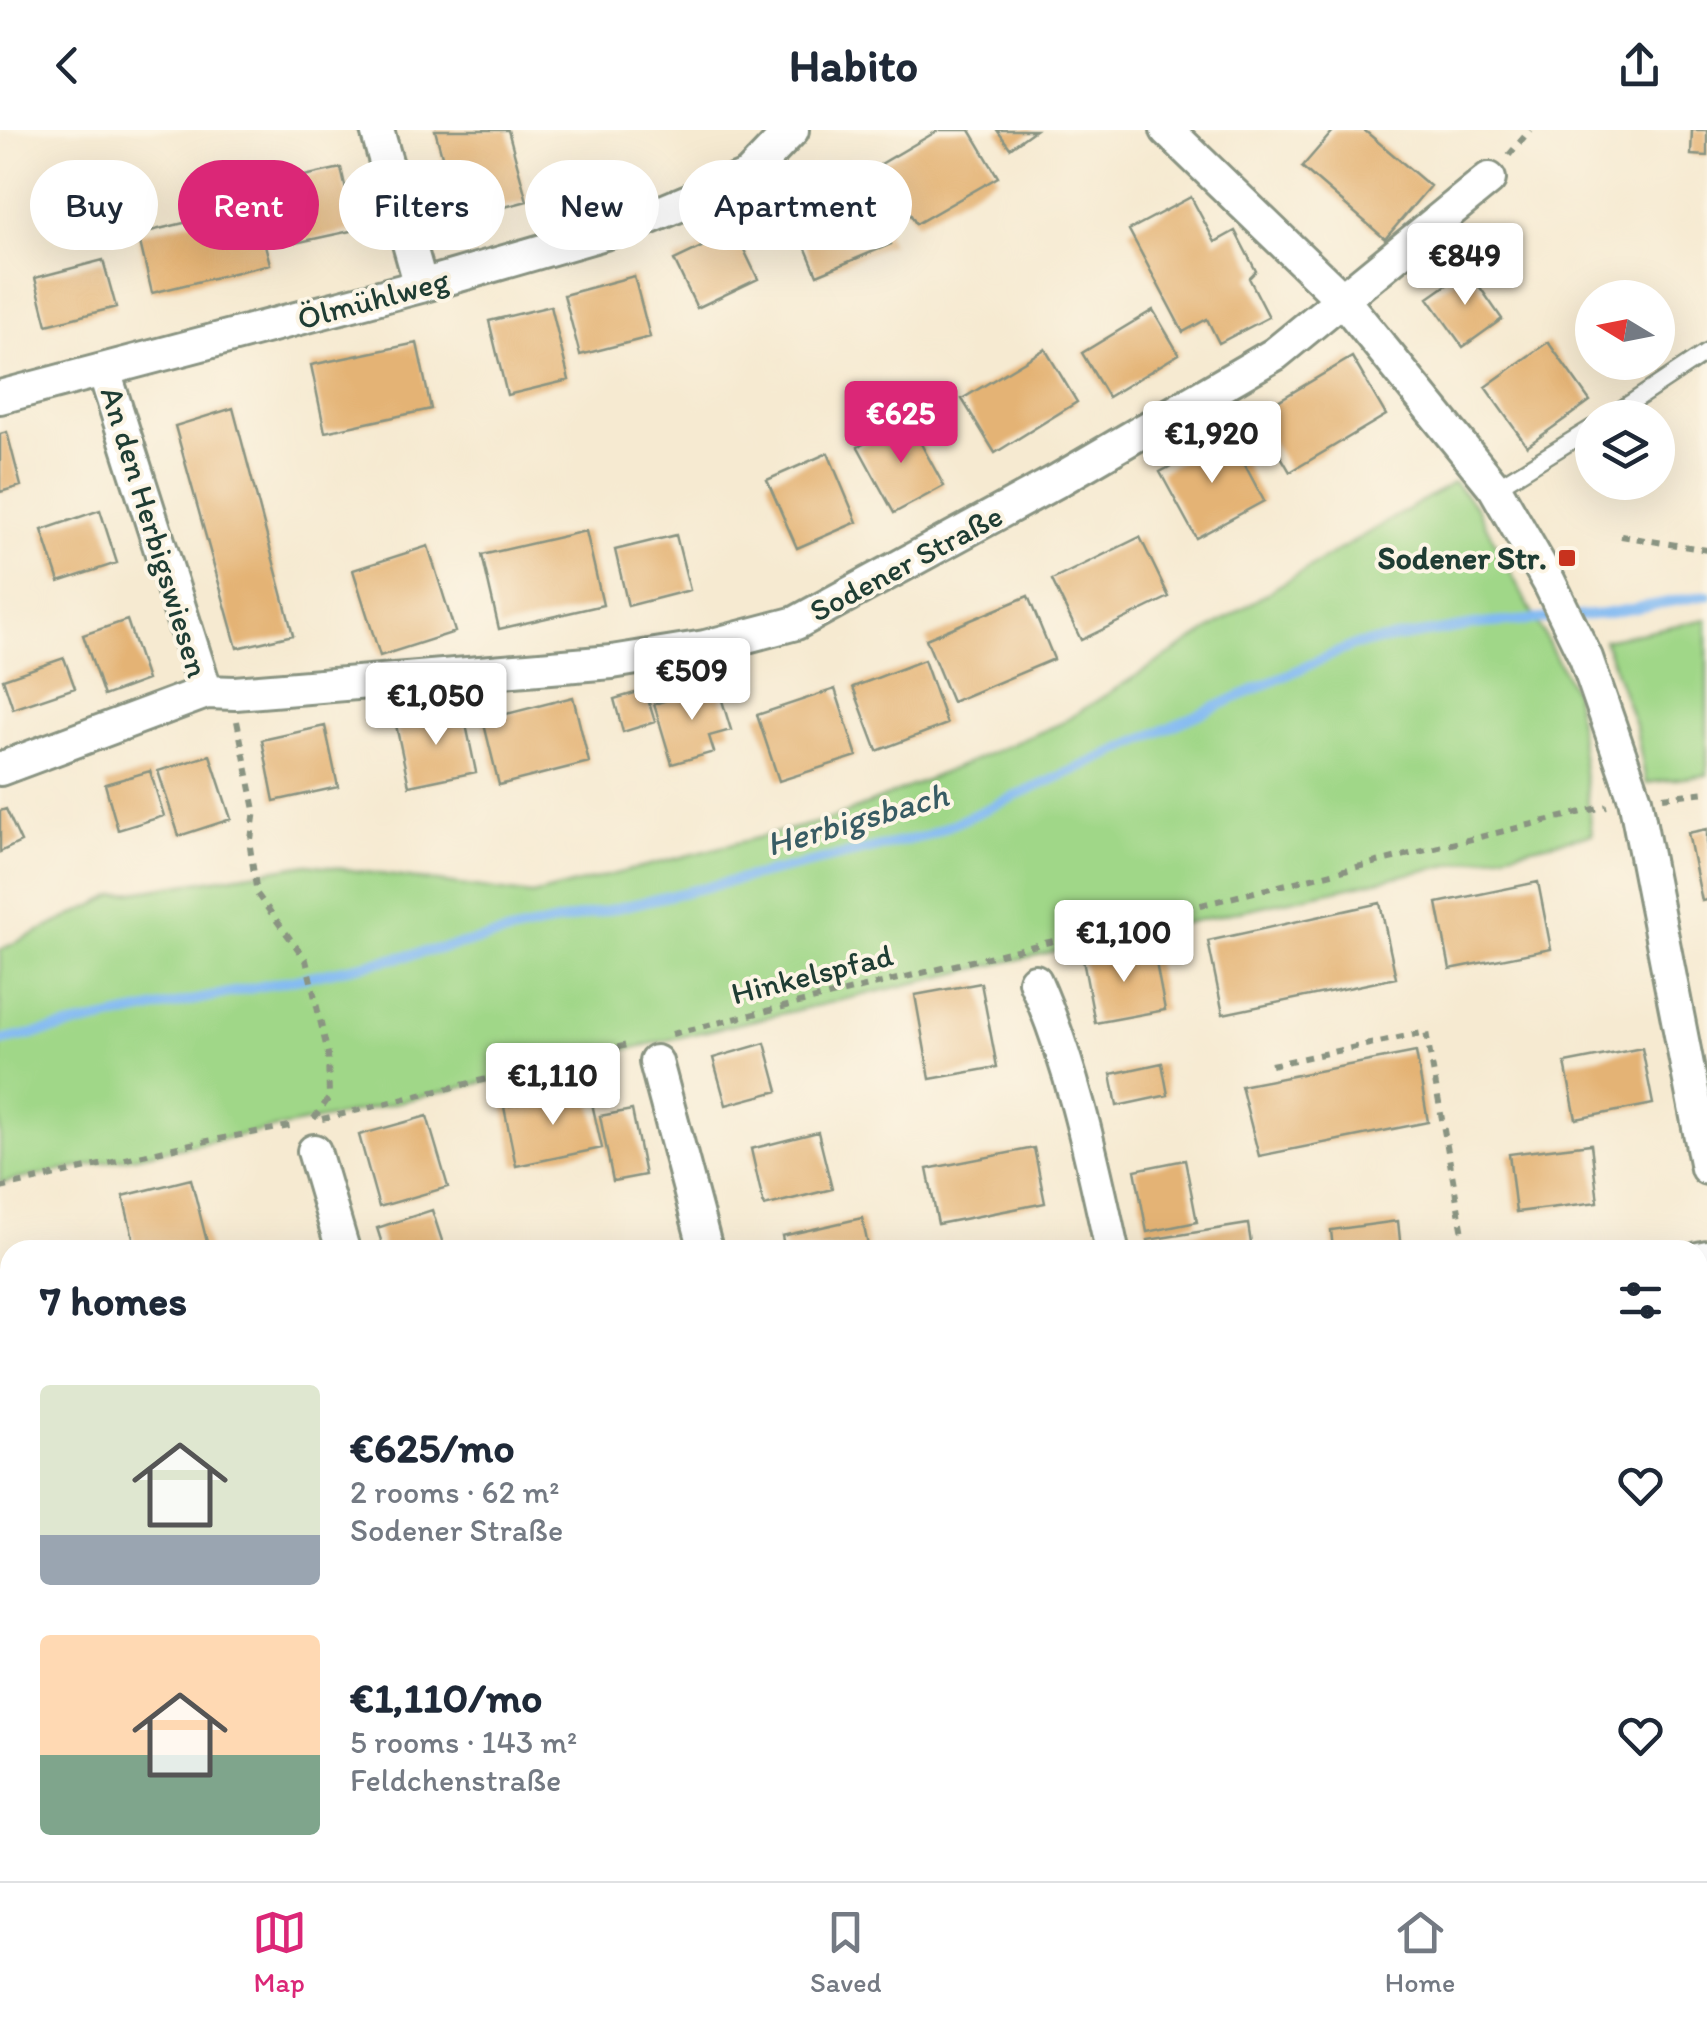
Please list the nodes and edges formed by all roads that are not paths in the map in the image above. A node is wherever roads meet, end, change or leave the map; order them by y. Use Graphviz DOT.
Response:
graph roads {
  1 [pos="377,130"];
  2 [pos="792,130"];
  3 [pos="1167,130"];
  4 [pos="1490,179"];
  5 [pos="421,286"];
  6 [pos="1343,300"];
  7 [pos="1707,352"];
  8 [pos="104,371"];
  9 [pos="0,398"];
  10 [pos="1635,400"];
  11 [pos="1575,439"];
  12 [pos="1495,488"];
  13 [pos="220,692"];
  14 [pos="0,769"];
  15 [pos="1034,981"];
  16 [pos="650,1048"];
  17 [pos="313,1136"];
  18 [pos="1707,1168"];
  19 [pos="340,1240"];
  20 [pos="703,1240"];
  21 [pos="1110,1240"];
  1 -- 5 [label="street"];
  2 -- 5 [label="street, Ölmühlweg"];
  3 -- 6 [label="street"];
  4 -- 6 [label="street, Sodener Straße"];
  5 -- 8 [label="street, Ölmühlweg"];
  6 -- 12 [label="street"];
  6 -- 13 [label="street, Sodener Straße"];
  7 -- 10 [label="lane"];
  8 -- 9 [label="street, Ölmühlweg"];
  8 -- 13 [label="street, An den Herbigswiesen"];
  11 -- 12 [label="lane"];
  12 -- 18 [label="street"];
  13 -- 14 [label="street, Sodener Straße"];
  15 -- 21 [label="street"];
  16 -- 20 [label="street"];
  17 -- 19 [label="street"];
}
